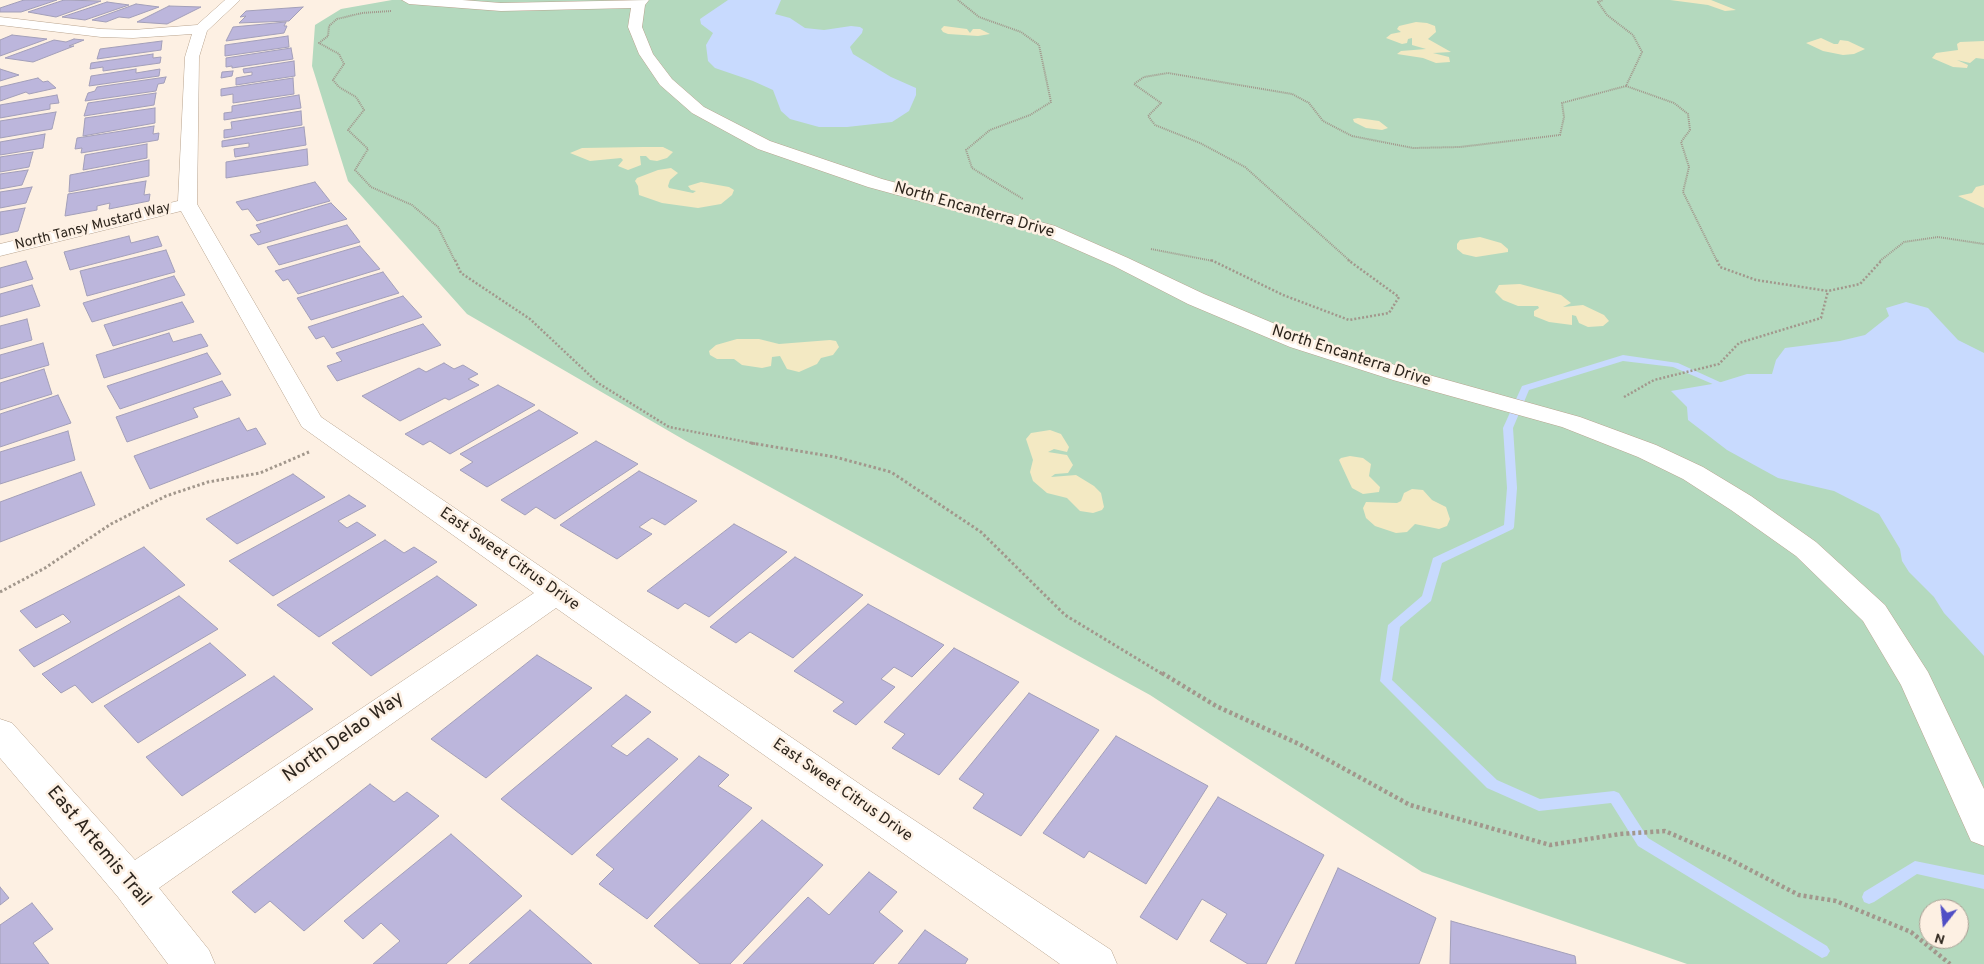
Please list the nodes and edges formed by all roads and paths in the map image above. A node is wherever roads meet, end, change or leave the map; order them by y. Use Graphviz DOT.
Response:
graph roads {
  1 [pos="233,0"];
  2 [pos="409,0"];
  3 [pos="958,0"];
  4 [pos="1603,0"];
  5 [pos="640,2"];
  6 [pos="395,10"];
  7 [pos="0,21"];
  8 [pos="201,29"];
  9 [pos="1626,86"];
  10 [pos="1025,200"];
  11 [pos="187,204"];
  12 [pos="1984,244"];
  13 [pos="1146,248"];
  14 [pos="0,250"];
  15 [pos="1828,291"];
  16 [pos="1624,398"];
  17 [pos="332,436"];
  18 [pos="0,592"];
  19 [pos="556,593"];
  20 [pos="0,733"];
  21 [pos="1984,828"];
  22 [pos="132,884"];
  23 [pos="194,964"];
  24 [pos="1096,964"];
  25 [pos="1950,964"];
  1 -- 8 [label="street"];
  2 -- 5 [label="street"];
  3 -- 10 [label="path"];
  4 -- 9 [label="path"];
  5 -- 21 [label="street, North Encanterra Drive"];
  6 -- 25 [label="path"];
  7 -- 8 [label="street"];
  8 -- 11 [label="street"];
  9 -- 13 [label="path"];
  9 -- 15 [label="path"];
  11 -- 14 [label="street, North Tansy Mustard Way"];
  11 -- 17 [label="street, East Sweet Citrus Drive"];
  12 -- 15 [label="path"];
  15 -- 16 [label="path"];
  17 -- 18 [label="path"];
  17 -- 19 [label="street, East Sweet Citrus Drive"];
  19 -- 22 [label="street, North Delao Way"];
  19 -- 24 [label="street, East Sweet Citrus Drive"];
  20 -- 22 [label="street, East Artemis Trail"];
  22 -- 23 [label="street, East Artemis Trail"];
}
